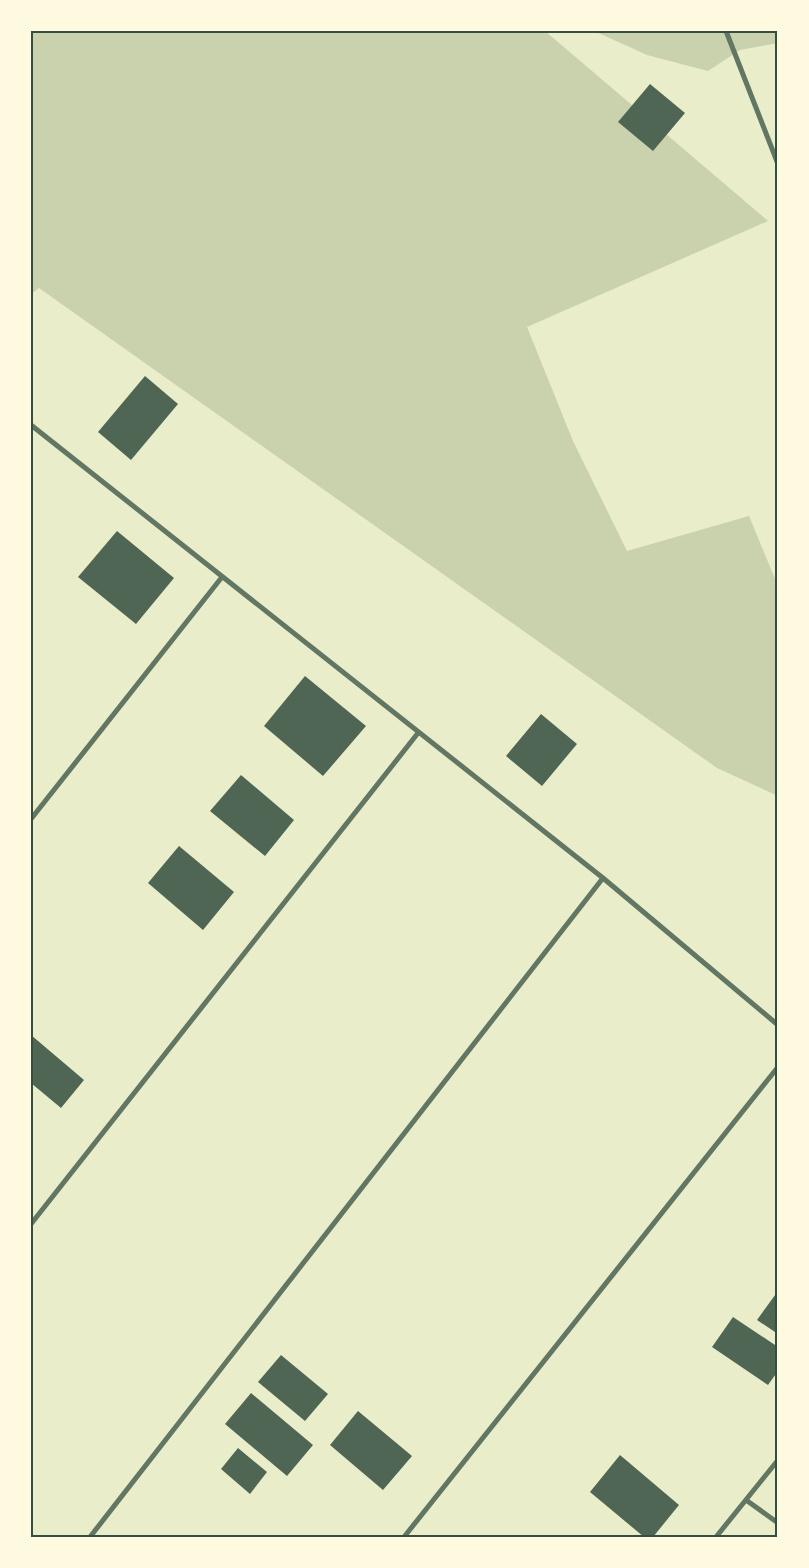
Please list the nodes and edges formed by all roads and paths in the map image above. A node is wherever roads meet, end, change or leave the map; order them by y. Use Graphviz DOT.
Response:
graph roads {
  1 [pos="726,31"];
  2 [pos="778,164"];
  3 [pos="31,425"];
  4 [pos="222,577"];
  5 [pos="418,733"];
  6 [pos="31,819"];
  7 [pos="603,878"];
  8 [pos="778,1025"];
  9 [pos="778,1067"];
  10 [pos="31,1224"];
  11 [pos="778,1460"];
  12 [pos="746,1500"];
  13 [pos="778,1523"];
  14 [pos="90,1537"];
  15 [pos="404,1537"];
  16 [pos="716,1537"];
  1 -- 2 [label="street"];
  3 -- 4 [label="street"];
  4 -- 5 [label="street"];
  4 -- 6 [label="street"];
  5 -- 7 [label="street"];
  5 -- 10 [label="street"];
  7 -- 8 [label="street"];
  7 -- 14 [label="street"];
  9 -- 15 [label="street"];
  11 -- 12 [label="street"];
  12 -- 13 [label="street"];
  12 -- 16 [label="street"];
}
